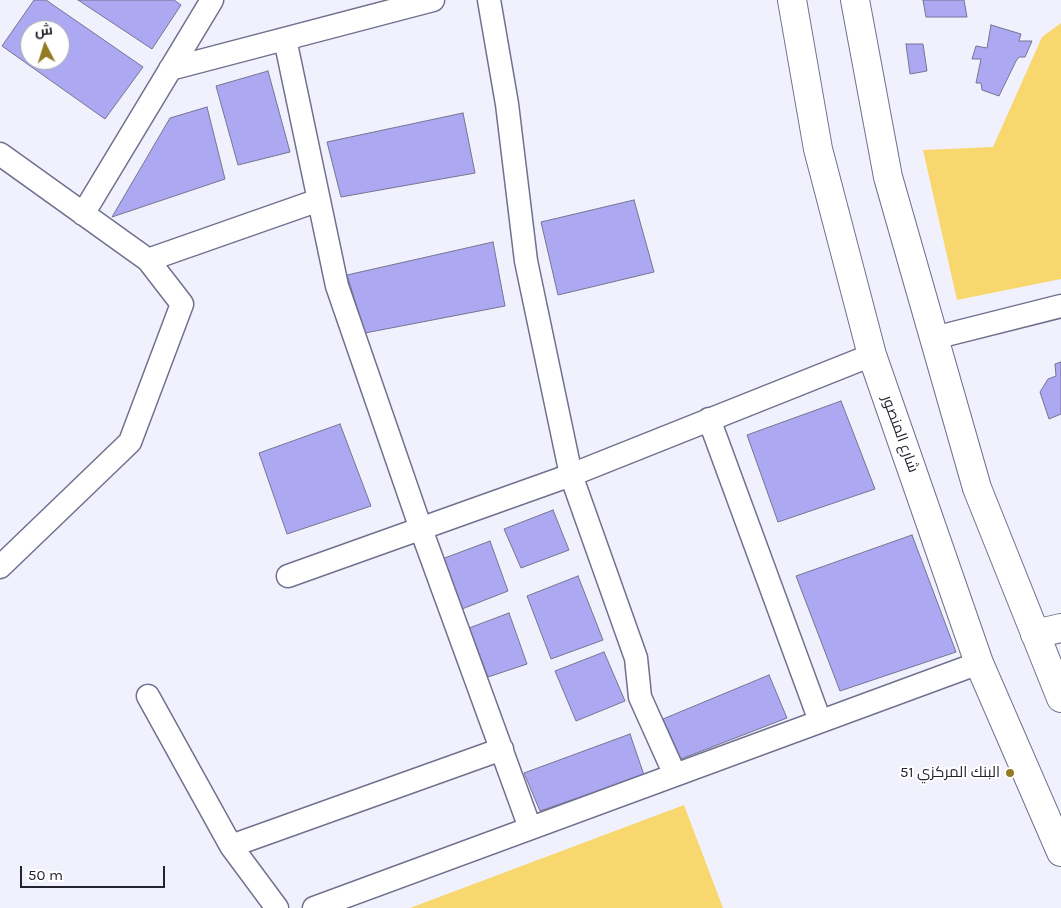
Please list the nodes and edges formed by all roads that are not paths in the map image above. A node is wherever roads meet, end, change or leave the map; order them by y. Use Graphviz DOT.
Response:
graph roads {
  1 [pos="212,0"];
  2 [pos="433,0"];
  3 [pos="489,0"];
  4 [pos="792,0"];
  5 [pos="855,0"];
  6 [pos="284,39"];
  7 [pos="170,70"];
  8 [pos="0,154"];
  9 [pos="319,200"];
  10 [pos="83,214"];
  11 [pos="148,260"];
  12 [pos="1061,306"];
  13 [pos="934,338"];
  14 [pos="872,355"];
  15 [pos="709,419"];
  16 [pos="571,475"];
  17 [pos="421,529"];
  18 [pos="0,567"];
  19 [pos="288,576"];
  20 [pos="1048,631"];
  21 [pos="979,663"];
  22 [pos="148,696"];
  23 [pos="1061,698"];
  24 [pos="820,721"];
  25 [pos="502,749"];
  26 [pos="675,775"];
  27 [pos="530,828"];
  28 [pos="232,846"];
  29 [pos="1061,852"];
  30 [pos="277,908"];
  31 [pos="314,908"];
  1 -- 7 [label="street"];
  2 -- 6 [label="street"];
  3 -- 16 [label="street"];
  4 -- 14 [label="main road, شارع المنصور"];
  5 -- 13 [label="main road"];
  6 -- 7 [label="street"];
  6 -- 9 [label="street"];
  7 -- 10 [label="street"];
  8 -- 10 [label="street"];
  9 -- 11 [label="street"];
  9 -- 17 [label="street"];
  10 -- 11 [label="street"];
  11 -- 18 [label="street"];
  12 -- 13 [label="street"];
  13 -- 20 [label="main road"];
  14 -- 15 [label="street"];
  14 -- 21 [label="main road, شارع المنصور"];
  15 -- 16 [label="street"];
  15 -- 24 [label="street"];
  16 -- 17 [label="street"];
  16 -- 26 [label="street"];
  17 -- 19 [label="street"];
  17 -- 25 [label="street"];
  20 -- 23 [label="main road"];
  21 -- 24 [label="street"];
  21 -- 29 [label="main road, شارع المنصور"];
  22 -- 28 [label="street"];
  24 -- 26 [label="street"];
  25 -- 27 [label="street"];
  25 -- 28 [label="street"];
  26 -- 27 [label="street"];
  27 -- 31 [label="street"];
  28 -- 30 [label="street"];
}
